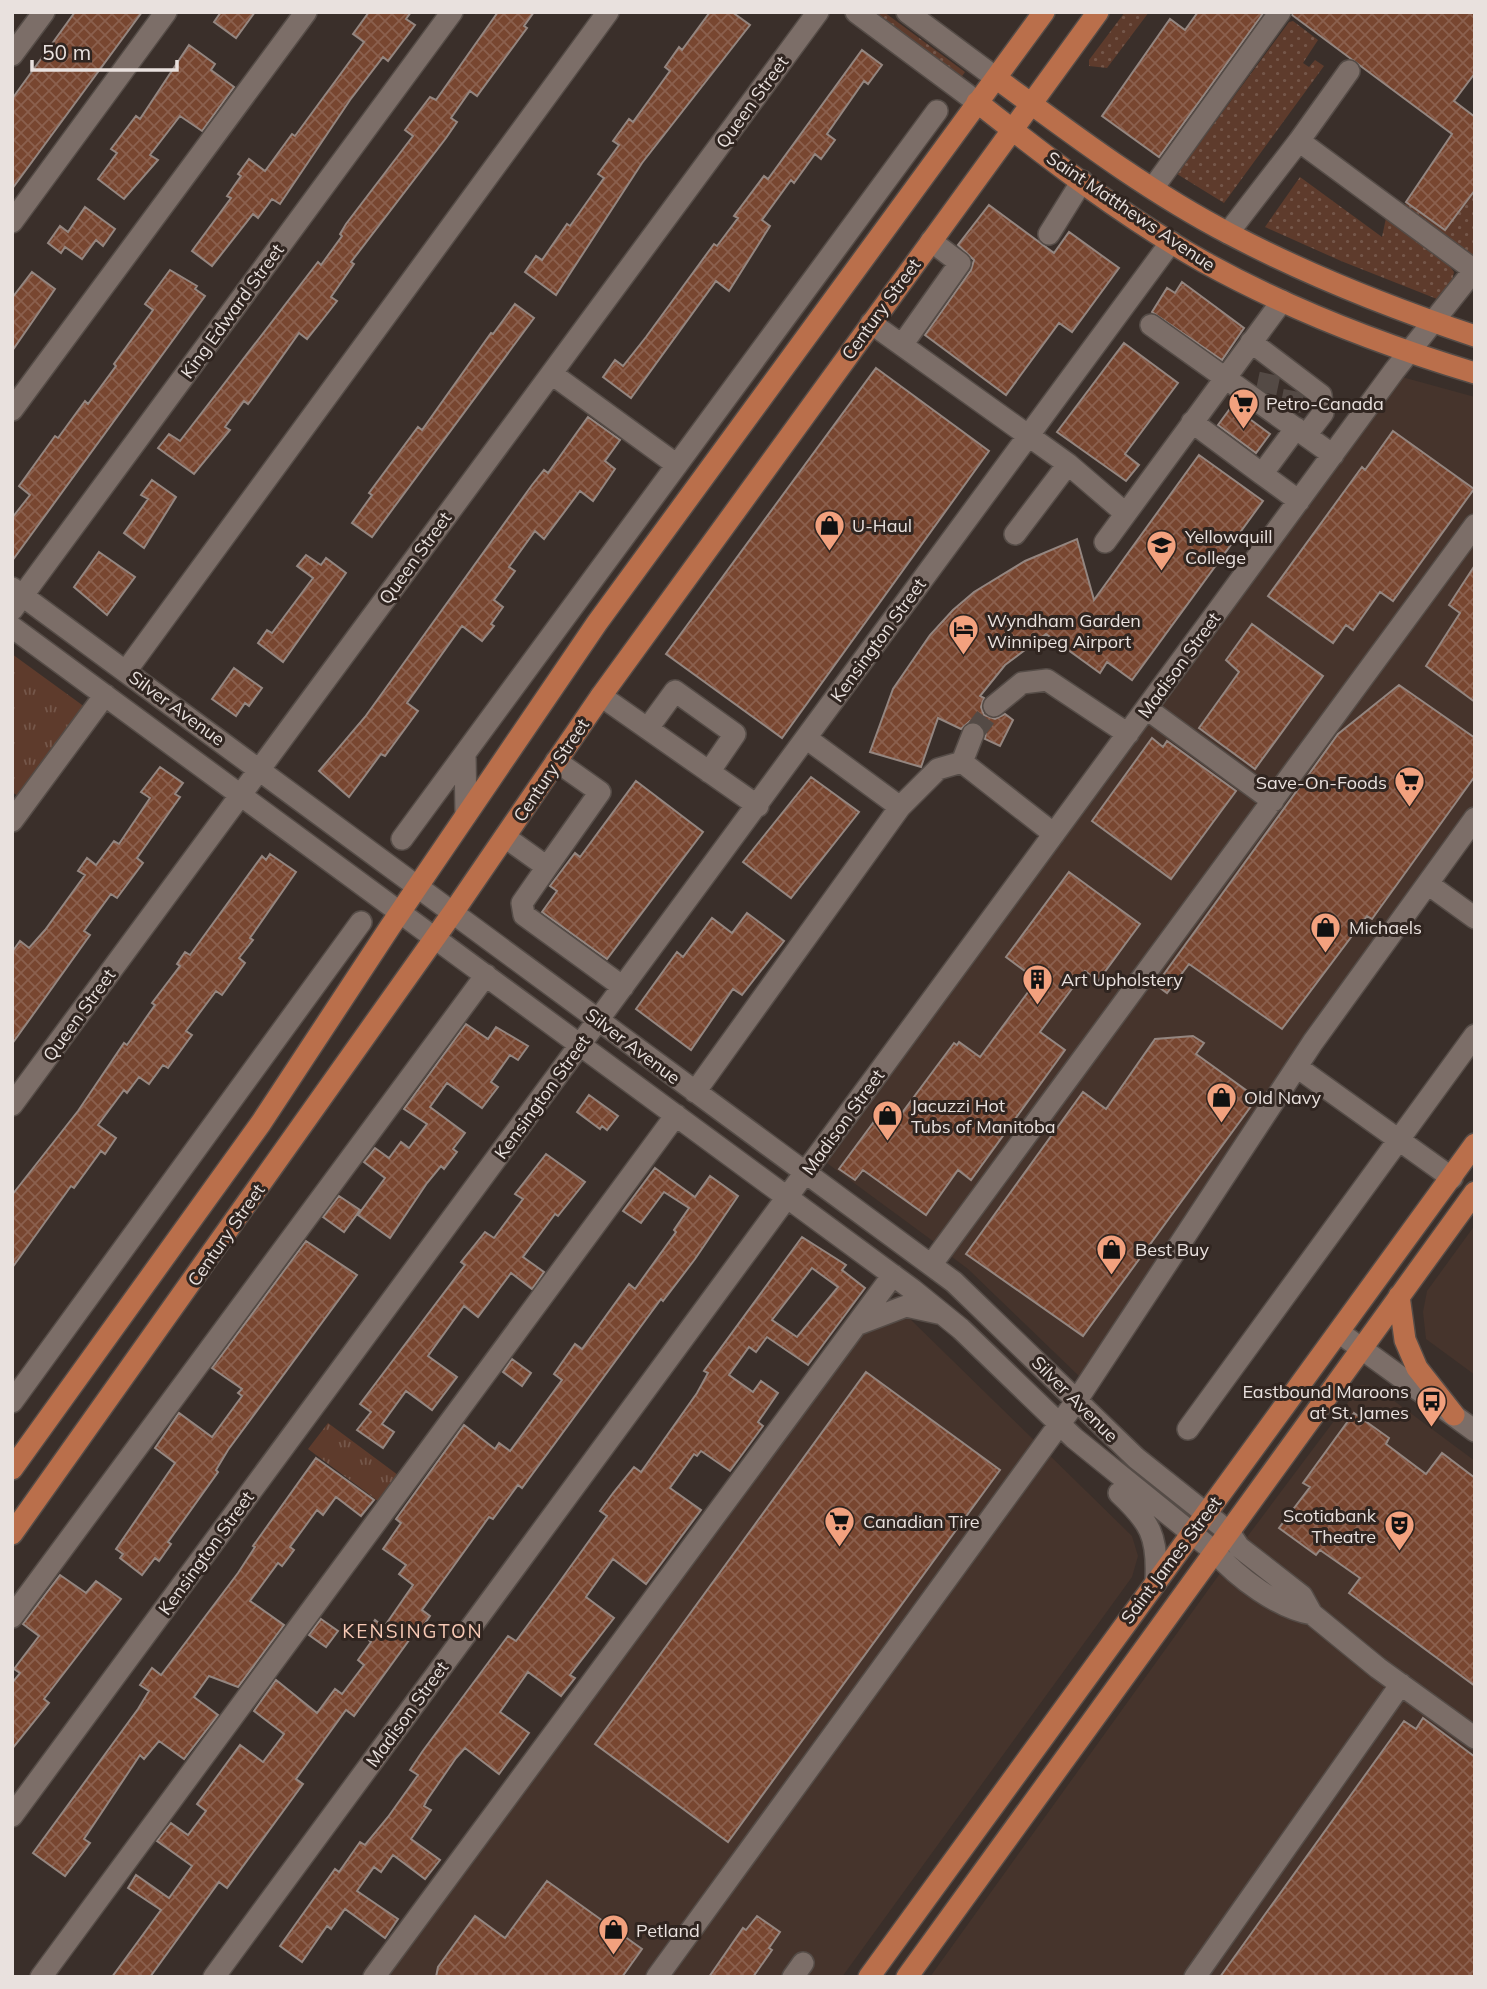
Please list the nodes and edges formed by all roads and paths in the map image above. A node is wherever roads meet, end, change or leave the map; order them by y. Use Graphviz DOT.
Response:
graph roads {
  1 [pos="44,12"];
  2 [pos="166,12"];
  3 [pos="306,12"];
  4 [pos="452,12"];
  5 [pos="608,12"];
  6 [pos="818,12"];
  7 [pos="856,12"];
  8 [pos="907,12"];
  9 [pos="1044,12"];
  10 [pos="1098,12"];
  11 [pos="1280,12"];
  12 [pos="12,55"];
  13 [pos="1349,71"];
  14 [pos="996,78"];
  15 [pos="977,103"];
  16 [pos="1031,104"];
  17 [pos="937,111"];
  18 [pos="1012,130"];
  19 [pos="1299,141"];
  20 [pos="929,168"];
  21 [pos="1082,181"];
  22 [pos="1153,188"];
  23 [pos="876,194"];
  24 [pos="12,222"];
  25 [pos="1228,233"];
  26 [pos="1049,234"];
  27 [pos="931,241"];
  28 [pos="1171,242"];
  29 [pos="1474,270"];
  30 [pos="1282,301"];
  31 [pos="1435,322"];
  32 [pos="871,323"];
  33 [pos="1151,325"];
  34 [pos="1475,336"];
  35 [pos="1251,342"];
  36 [pos="902,345"];
  37 [pos="1410,352"];
  38 [pos="1475,373"];
  39 [pos="552,374"];
  40 [pos="1225,378"];
  41 [pos="1268,383"];
  42 [pos="12,410"];
  43 [pos="1295,411"];
  44 [pos="1192,422"];
  45 [pos="1028,435"];
  46 [pos="1333,455"];
  47 [pos="1068,464"];
  48 [pos="677,465"];
  49 [pos="1262,474"];
  50 [pos="1299,501"];
  51 [pos="1125,513"];
  52 [pos="1475,525"];
  53 [pos="1015,534"];
  54 [pos="1105,542"];
  55 [pos="16,598"];
  56 [pos="12,628"];
  57 [pos="126,671"];
  58 [pos="105,695"];
  59 [pos="601,696"];
  60 [pos="994,706"];
  61 [pos="1147,709"];
  62 [pos="648,728"];
  63 [pos="973,734"];
  64 [pos="1128,734"];
  65 [pos="806,738"];
  66 [pos="465,753"];
  67 [pos="556,761"];
  68 [pos="962,762"];
  69 [pos="260,769"];
  70 [pos="709,772"];
  71 [pos="241,795"];
  72 [pos="1273,801"];
  73 [pos="758,806"];
  74 [pos="900,807"];
  75 [pos="466,815"];
  76 [pos="1475,818"];
  77 [pos="12,821"];
  78 [pos="1054,834"];
  79 [pos="505,837"];
  80 [pos="402,839"];
  81 [pos="547,867"];
  82 [pos="1428,884"];
  83 [pos="419,885"];
  84 [pos="454,911"];
  85 [pos="400,912"];
  86 [pos="1475,918"];
  87 [pos="361,922"];
  88 [pos="551,936"];
  89 [pos="435,938"];
  90 [pos="528,967"];
  91 [pos="486,975"];
  92 [pos="354,981"];
  93 [pos="623,987"];
  94 [pos="305,1003"];
  95 [pos="598,1020"];
  96 [pos="1475,1035"];
  97 [pos="580,1045"];
  98 [pos="1297,1067"];
  99 [pos="695,1092"];
  100 [pos="12,1105"];
  101 [pos="676,1115"];
  102 [pos="1398,1140"];
  103 [pos="1475,1144"];
  104 [pos="805,1172"];
  105 [pos="1452,1178"];
  106 [pos="1475,1192"];
  107 [pos="788,1197"];
  108 [pos="931,1265"];
  109 [pos="893,1275"];
  110 [pos="1399,1296"];
  111 [pos="943,1314"];
  112 [pos="852,1327"];
  113 [pos="1340,1333"];
  114 [pos="1362,1349"];
  115 [pos="1077,1400"];
  116 [pos="12,1402"];
  117 [pos="1454,1415"];
  118 [pos="1188,1429"];
  119 [pos="1067,1431"];
  120 [pos="1475,1431"];
  121 [pos="12,1469"];
  122 [pos="1205,1513"];
  123 [pos="1190,1532"];
  124 [pos="1229,1532"];
  125 [pos="12,1534"];
  126 [pos="1215,1552"];
  127 [pos="1156,1579"];
  128 [pos="1312,1614"];
  129 [pos="12,1617"];
  130 [pos="1401,1684"];
  131 [pos="1475,1738"];
  132 [pos="12,1816"];
  133 [pos="220,1975"];
  134 [pos="41,1977"];
  135 [pos="374,1977"];
  136 [pos="656,1977"];
  137 [pos="869,1977"];
  138 [pos="907,1977"];
  139 [pos="1195,1977"];
  1 -- 12 [label="street"];
  2 -- 24 [label="street"];
  3 -- 42 [label="street"];
  4 -- 55 [label="street, King Edward Street"];
  5 -- 57 [label="street"];
  6 -- 39 [label="street, Queen Street"];
  7 -- 15 [label="street, Saint Matthews Avenue"];
  8 -- 14 [label="street, Saint Matthews Avenue"];
  9 -- 14 [label="main road, Century Street"];
  10 -- 16 [label="main road, Century Street"];
  11 -- 22 [label="street"];
  13 -- 19 [label="street"];
  14 -- 15 [label="main road, Century Street"];
  14 -- 16 [label="main road, Saint Matthews Avenue"];
  15 -- 18 [label="main road, Saint Matthews Avenue"];
  15 -- 20 [label="main road, Century Street"];
  16 -- 18 [label="main road, Century Street"];
  16 -- 22 [label="main road, Saint Matthews Avenue"];
  17 -- 23 [label="street"];
  18 -- 21 [label="main road, Saint Matthews Avenue"];
  18 -- 27 [label="main road, Century Street"];
  19 -- 25 [label="street"];
  19 -- 29 [label="street"];
  20 -- 23 [label="street"];
  20 -- 75 [label="main road, Century Street"];
  21 -- 26 [label="street"];
  21 -- 28 [label="main road, Saint Matthews Avenue"];
  22 -- 25 [label="main road, Saint Matthews Avenue"];
  23 -- 48 [label="street"];
  25 -- 31 [label="main road, Saint Matthews Avenue"];
  27 -- 32 [label="main road, Century Street"];
  27 -- 36 [label="street"];
  28 -- 30 [label="main road, Saint Matthews Avenue"];
  28 -- 45 [label="street, Kensington Street"];
  29 -- 31 [label="street, Madison Street"];
  30 -- 35 [label="street"];
  30 -- 37 [label="main road, Saint Matthews Avenue"];
  31 -- 34 [label="main road, Saint Matthews Avenue"];
  31 -- 37 [label="street, Madison Street"];
  32 -- 36 [label="street"];
  32 -- 59 [label="main road, Century Street"];
  33 -- 40 [label="street"];
  35 -- 40 [label="street"];
  35 -- 41 [label="street"];
  36 -- 45 [label="street"];
  37 -- 38 [label="main road, Saint Matthews Avenue"];
  37 -- 46 [label="street, Madison Street"];
  39 -- 48 [label="street"];
  39 -- 69 [label="street, Queen Street"];
  40 -- 41 [label="street"];
  40 -- 44 [label="street"];
  41 -- 43 [label="street"];
  41 -- 43 [label="street"];
  43 -- 46 [label="street"];
  43 -- 49 [label="street"];
  44 -- 49 [label="street"];
  44 -- 51 [label="street"];
  45 -- 47 [label="street"];
  45 -- 65 [label="street, Kensington Street"];
  46 -- 50 [label="street, Madison Street"];
  47 -- 51 [label="street"];
  47 -- 53 [label="street"];
  48 -- 66 [label="street"];
  49 -- 50 [label="street"];
  50 -- 61 [label="street, Madison Street"];
  51 -- 54 [label="street"];
  52 -- 72 [label="street"];
  55 -- 57 [label="street, Silver Avenue"];
  56 -- 58 [label="street, Silver Avenue"];
  57 -- 69 [label="street, Silver Avenue"];
  58 -- 71 [label="street, Silver Avenue"];
  58 -- 77 [label="street"];
  59 -- 62 [label="street"];
  59 -- 67 [label="main road, Century Street"];
  60 -- 64 [label="street"];
  61 -- 64 [label="street, Madison Street"];
  61 -- 72 [label="street"];
  62 -- 70 [label="street"];
  62 -- 70 [label="street"];
  63 -- 68 [label="street"];
  64 -- 78 [label="street, Madison Street"];
  65 -- 73 [label="street, Kensington Street"];
  65 -- 74 [label="street"];
  66 -- 75 [label="street"];
  66 -- 80 [label="street"];
  67 -- 79 [label="main road, Century Street"];
  67 -- 81 [label="street"];
  68 -- 74 [label="street"];
  68 -- 78 [label="street"];
  69 -- 71 [label="street, Queen Street"];
  69 -- 83 [label="street, Silver Avenue"];
  70 -- 73 [label="street"];
  71 -- 85 [label="street, Silver Avenue"];
  71 -- 100 [label="street, Queen Street"];
  72 -- 108 [label="street"];
  73 -- 93 [label="street, Kensington Street"];
  74 -- 99 [label="street"];
  75 -- 83 [label="main road, Century Street"];
  76 -- 82 [label="street"];
  78 -- 104 [label="street, Madison Street"];
  79 -- 81 [label="street"];
  79 -- 84 [label="main road, Century Street"];
  81 -- 88 [label="street"];
  82 -- 86 [label="street"];
  82 -- 98 [label="street"];
  83 -- 84 [label="street, Silver Avenue"];
  83 -- 85 [label="main road, Century Street"];
  84 -- 89 [label="main road, Century Street"];
  84 -- 90 [label="street, Silver Avenue"];
  85 -- 89 [label="street, Silver Avenue"];
  85 -- 92 [label="main road, Century Street"];
  87 -- 94 [label="street"];
  88 -- 90 [label="street"];
  88 -- 93 [label="street"];
  89 -- 91 [label="street, Silver Avenue"];
  89 -- 125 [label="main road, Century Street"];
  90 -- 95 [label="street, Silver Avenue"];
  91 -- 97 [label="street, Silver Avenue"];
  91 -- 129 [label="street"];
  92 -- 94 [label="street"];
  92 -- 121 [label="main road, Century Street"];
  93 -- 95 [label="street, Kensington Street"];
  94 -- 116 [label="street"];
  95 -- 97 [label="street, Kensington Street"];
  95 -- 99 [label="street, Silver Avenue"];
  96 -- 102 [label="street"];
  97 -- 101 [label="street, Silver Avenue"];
  97 -- 132 [label="street, Kensington Street"];
  98 -- 102 [label="street"];
  98 -- 115 [label="street"];
  99 -- 104 [label="street, Silver Avenue"];
  101 -- 107 [label="street, Silver Avenue"];
  101 -- 134 [label="street"];
  102 -- 105 [label="street"];
  102 -- 118 [label="street"];
  103 -- 105 [label="main road, Saint James Street"];
  104 -- 107 [label="street, Madison Street"];
  104 -- 108 [label="street, Silver Avenue"];
  105 -- 113 [label="main road, Saint James Street"];
  106 -- 110 [label="main road, Saint James Street"];
  107 -- 109 [label="street, Silver Avenue"];
  107 -- 133 [label="street, Madison Street"];
  108 -- 115 [label="street, Silver Avenue"];
  109 -- 111 [label="street, Silver Avenue"];
  109 -- 112 [label="street"];
  110 -- 114 [label="main road, Saint James Street"];
  110 -- 117 [label="main road"];
  111 -- 112 [label="street"];
  111 -- 119 [label="street, Silver Avenue"];
  112 -- 135 [label="street"];
  113 -- 114 [label="street"];
  113 -- 122 [label="main road, Saint James Street"];
  114 -- 117 [label="street"];
  114 -- 124 [label="main road, Saint James Street"];
  115 -- 119 [label="street"];
  115 -- 122 [label="street, Silver Avenue"];
  117 -- 120 [label="street"];
  119 -- 123 [label="street, Silver Avenue"];
  119 -- 127 [label="street"];
  119 -- 136 [label="street"];
  122 -- 123 [label="main road, Saint James Street"];
  122 -- 124 [label="street, Silver Avenue"];
  123 -- 126 [label="street, Silver Avenue"];
  123 -- 127 [label="main road, Saint James Street"];
  124 -- 126 [label="main road, Saint James Street"];
  124 -- 128 [label="street, Silver Avenue"];
  126 -- 128 [label="street, Silver Avenue"];
  126 -- 138 [label="main road, Saint James Street"];
  127 -- 137 [label="main road, Saint James Street"];
  128 -- 130 [label="street"];
  130 -- 131 [label="street"];
  130 -- 139 [label="street"];
}
